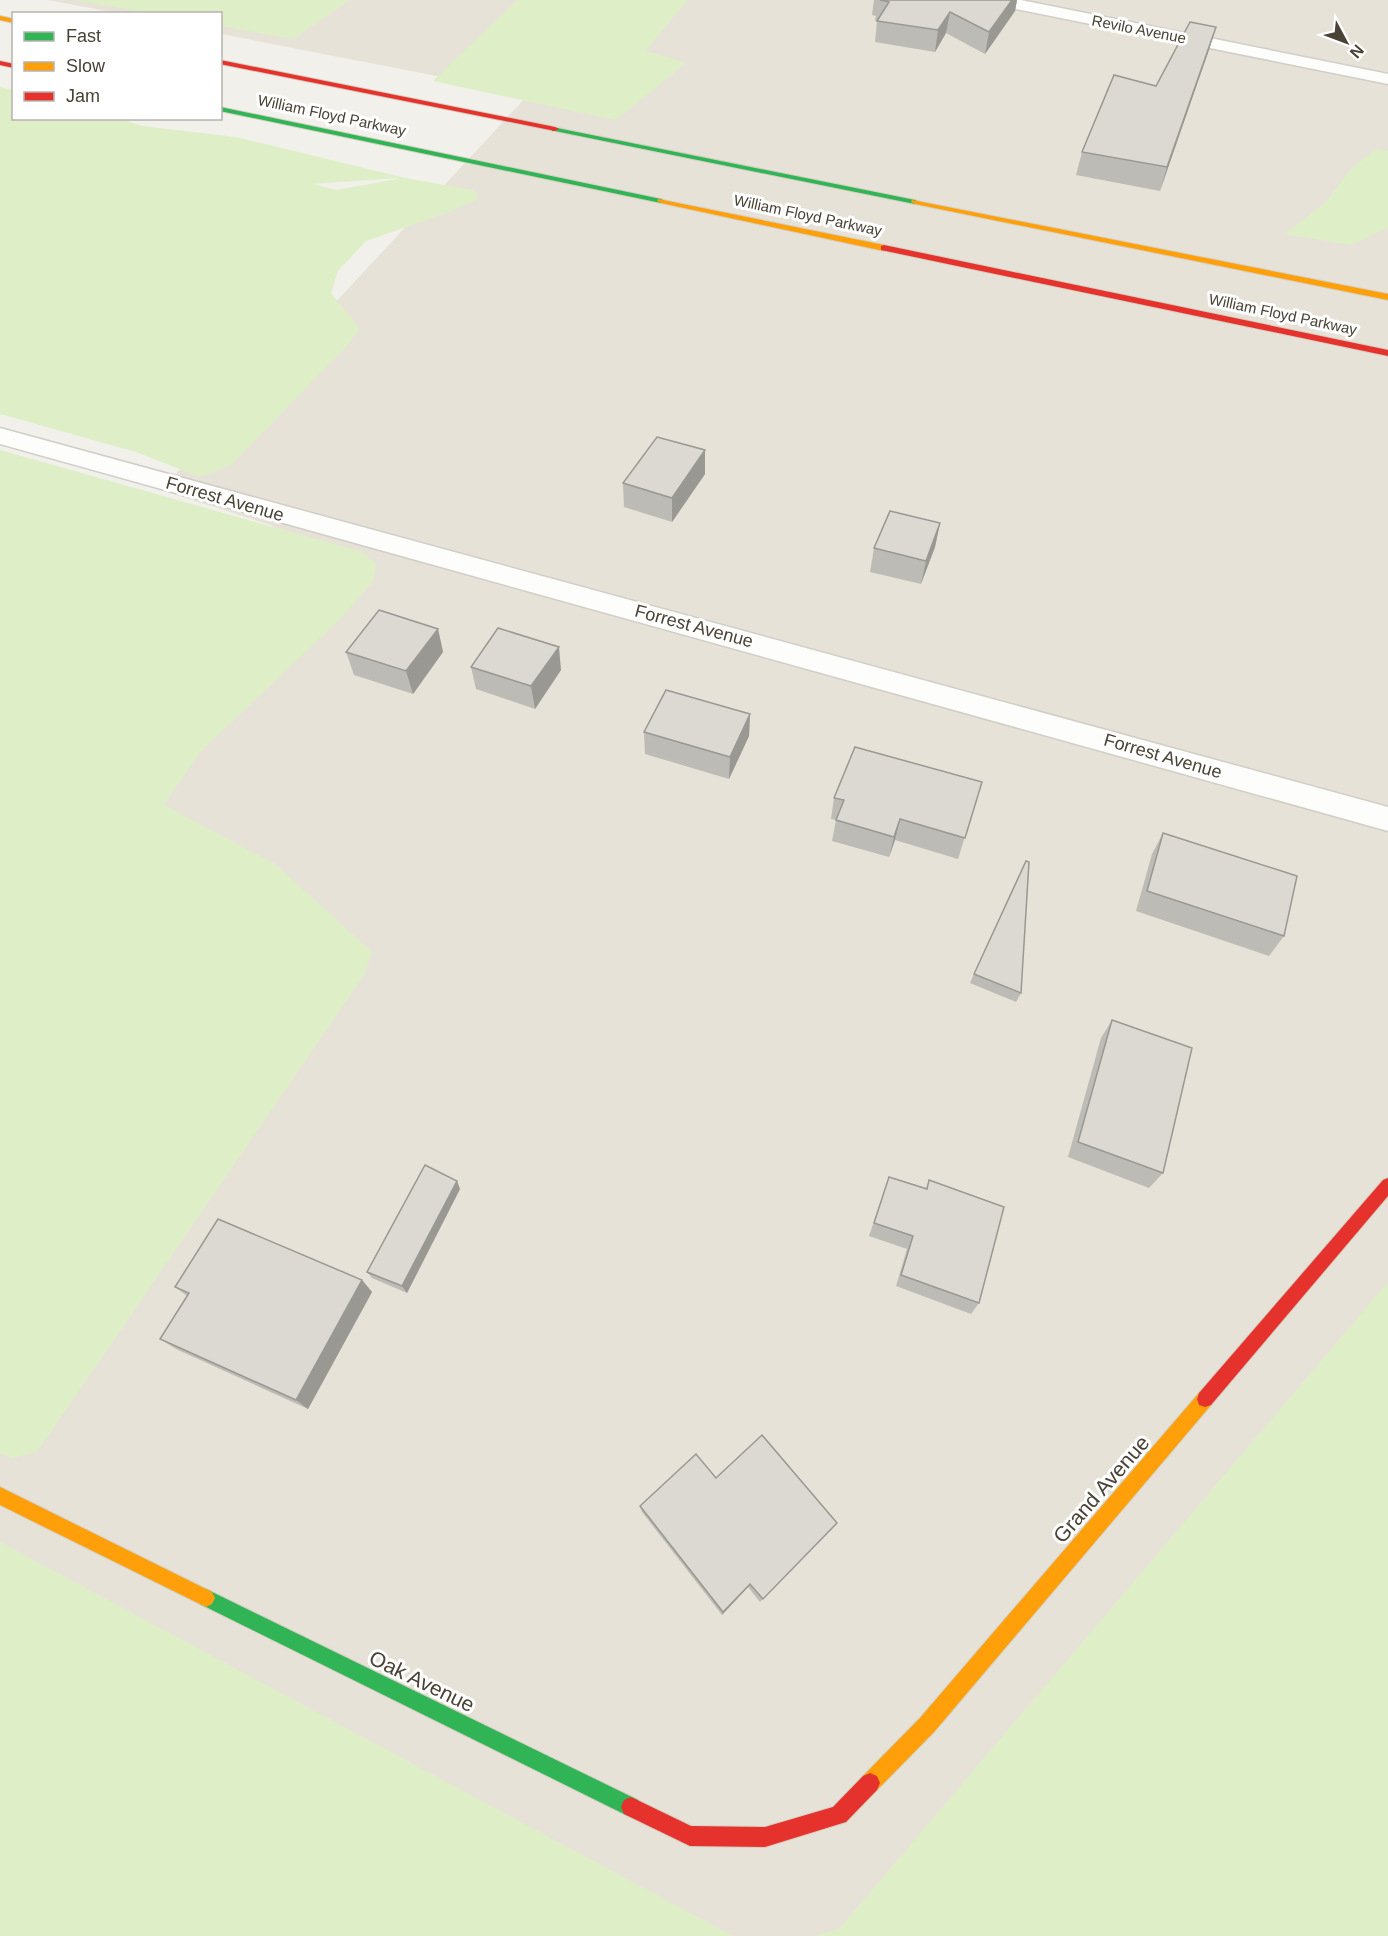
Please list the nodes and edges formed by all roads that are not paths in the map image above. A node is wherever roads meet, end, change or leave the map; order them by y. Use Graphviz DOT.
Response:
graph roads {
  1 [pos="996,0"];
  2 [pos="222,62"];
  3 [pos="1388,78"];
  4 [pos="222,109"];
  5 [pos="1388,297"];
  6 [pos="1388,353"];
  7 [pos="0,436"];
  8 [pos="1388,819"];
  9 [pos="1388,1185"];
  10 [pos="0,1496"];
  11 [pos="839,1815"];
  1 -- 3 [label="street, Revilo Avenue"];
  2 -- 5 [label="main road, William Floyd Parkway"];
  4 -- 6 [label="main road, William Floyd Parkway"];
  7 -- 8 [label="street, Forrest Avenue"];
  9 -- 11 [label="main road, Grand Avenue"];
  10 -- 11 [label="main road, Oak Avenue"];
}
